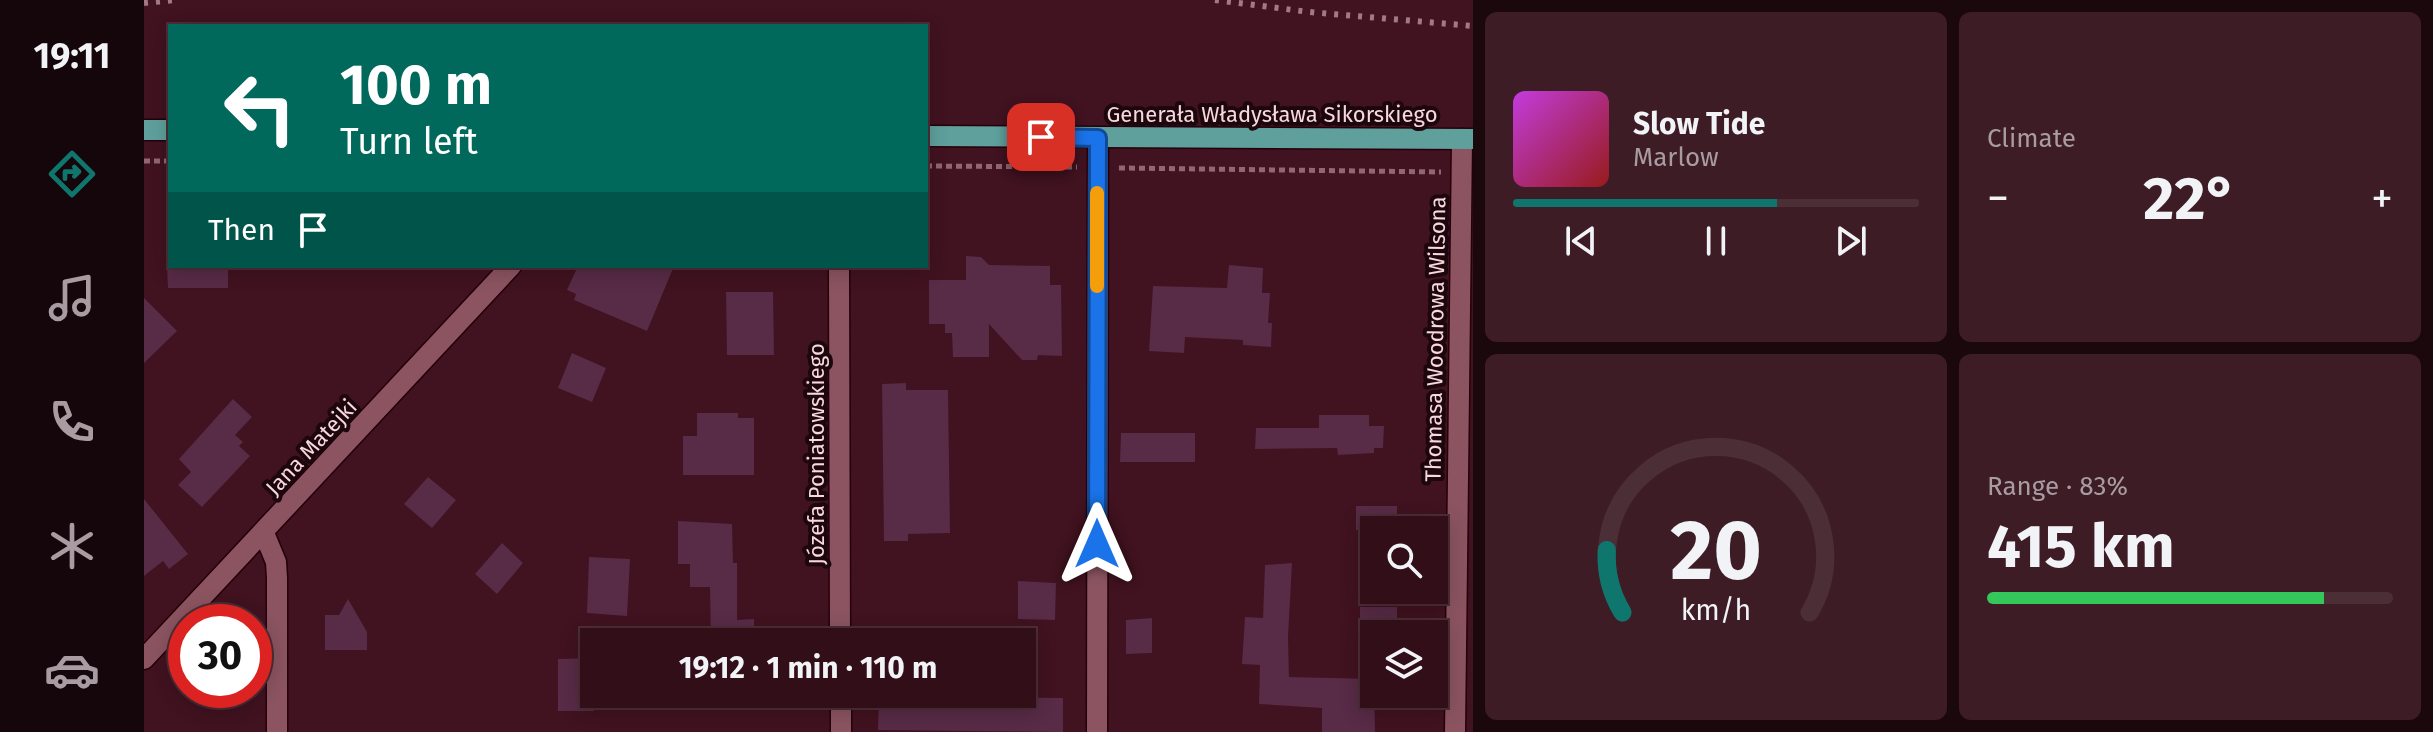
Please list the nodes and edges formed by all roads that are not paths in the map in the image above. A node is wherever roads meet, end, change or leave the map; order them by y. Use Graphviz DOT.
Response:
graph roads {
  1 [pos="144,130"];
  2 [pos="168,130"];
  3 [pos="928,136"];
  4 [pos="1098,138"];
  5 [pos="1468,139"];
  6 [pos="509,268"];
  7 [pos="839,268"];
  8 [pos="264,533"];
  9 [pos="1465,542"];
  10 [pos="840,628"];
  11 [pos="144,659"];
  12 [pos="841,708"];
  13 [pos="277,732"];
  14 [pos="841,732"];
  15 [pos="1097,732"];
  16 [pos="1455,732"];
  1 -- 2 [label="main road"];
  3 -- 4 [label="main road, Generała Władysława Sikorskiego"];
  4 -- 5 [label="main road, Generała Władysława Sikorskiego"];
  4 -- 15 [label="street"];
  5 -- 9 [label="street, Thomasa Woodrowa Wilsona"];
  6 -- 8 [label="street, Jana Matejki"];
  7 -- 10 [label="street, Józefa Poniatowskiego"];
  8 -- 11 [label="street, Jana Matejki"];
  8 -- 13 [label="street"];
  9 -- 16 [label="street, Thomasa Woodrowa Wilsona"];
  12 -- 14 [label="street"];
}
